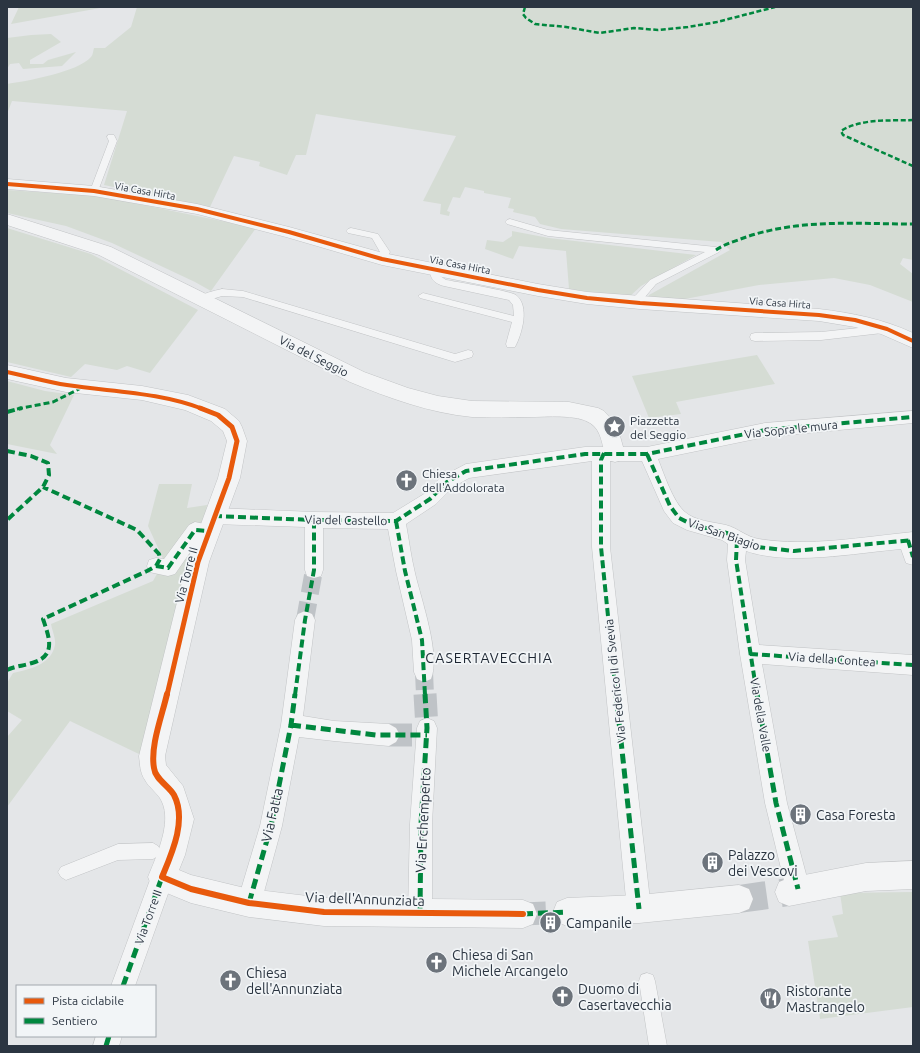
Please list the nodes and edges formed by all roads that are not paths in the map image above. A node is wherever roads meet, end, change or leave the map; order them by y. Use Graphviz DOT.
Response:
graph roads {
  1 [pos="112,137"];
  2 [pos="7,184"];
  3 [pos="94,191"];
  4 [pos="7,219"];
  5 [pos="510,222"];
  6 [pos="351,231"];
  7 [pos="382,258"];
  8 [pos="435,269"];
  9 [pos="423,296"];
  10 [pos="202,299"];
  11 [pos="640,303"];
  12 [pos="518,320"];
  13 [pos="888,329"];
  14 [pos="755,337"];
  15 [pos="913,341"];
  16 [pos="511,344"];
  17 [pos="468,354"];
  18 [pos="7,372"];
  19 [pos="913,417"];
  20 [pos="610,453"];
  21 [pos="647,454"];
  22 [pos="314,520"];
  23 [pos="396,521"];
  24 [pos="211,524"];
  25 [pos="737,540"];
  26 [pos="911,546"];
  27 [pos="156,566"];
  28 [pos="314,570"];
  29 [pos="305,620"];
  30 [pos="750,654"];
  31 [pos="913,665"];
  32 [pos="424,672"];
  33 [pos="291,725"];
  34 [pos="425,733"];
  35 [pos="389,735"];
  36 [pos="162,859"];
  37 [pos="66,872"];
  38 [pos="913,875"];
  39 [pos="794,890"];
  40 [pos="739,899"];
  41 [pos="249,903"];
  42 [pos="639,910"];
  43 [pos="567,912"];
  44 [pos="420,913"];
  45 [pos="523,914"];
  46 [pos="647,981"];
  47 [pos="123,985"];
  48 [pos="658,1046"];
  1 -- 3 [label="lane"];
  2 -- 3 [label="street, Via Casa Hirta"];
  3 -- 7 [label="street, Via Casa Hirta"];
  4 -- 10 [label="street, Via del Seggio"];
  5 -- 11 [label="lane"];
  6 -- 7 [label="lane"];
  7 -- 8 [label="street, Via Casa Hirta"];
  8 -- 11 [label="street, Via Casa Hirta"];
  8 -- 12 [label="lane"];
  9 -- 12 [label="lane"];
  10 -- 17 [label="lane"];
  10 -- 20 [label="street, Via del Seggio"];
  11 -- 13 [label="street, Via Casa Hirta"];
  12 -- 16 [label="lane"];
  13 -- 14 [label="lane"];
  13 -- 15 [label="street, Via Casa Hirta"];
  18 -- 24 [label="street, Via Torre II"];
  19 -- 21 [label="street, Via Sopra le mura"];
  20 -- 21 [label="street, Via Sopra le mura"];
  20 -- 23 [label="street, Via del Castello"];
  20 -- 42 [label="street, Via Federico II di Svevia"];
  21 -- 25 [label="street, Via San Biagio"];
  22 -- 23 [label="street, Via del Castello"];
  22 -- 24 [label="street, Via del Castello"];
  22 -- 28 [label="street"];
  23 -- 32 [label="street"];
  24 -- 27 [label="street, Via del Castello"];
  24 -- 36 [label="street, Via Torre II"];
  25 -- 26 [label="street, Via San Biagio"];
  25 -- 30 [label="street, Via della Valle"];
  29 -- 33 [label="street, Via Fatta"];
  30 -- 31 [label="street, Via della Contea"];
  30 -- 39 [label="street, Via della Valle"];
  33 -- 35 [label="street"];
  33 -- 41 [label="street, Via Fatta"];
  34 -- 44 [label="street, Via Erchemperto"];
  36 -- 37 [label="lane"];
  36 -- 41 [label="street, Via dell'Annunziata"];
  36 -- 47 [label="street, Via Torre II"];
  38 -- 39 [label="street"];
  40 -- 42 [label="street"];
  41 -- 44 [label="street, Via dell'Annunziata"];
  42 -- 43 [label="street"];
  44 -- 45 [label="street, Via dell'Annunziata"];
  46 -- 48 [label="lane"];
}
